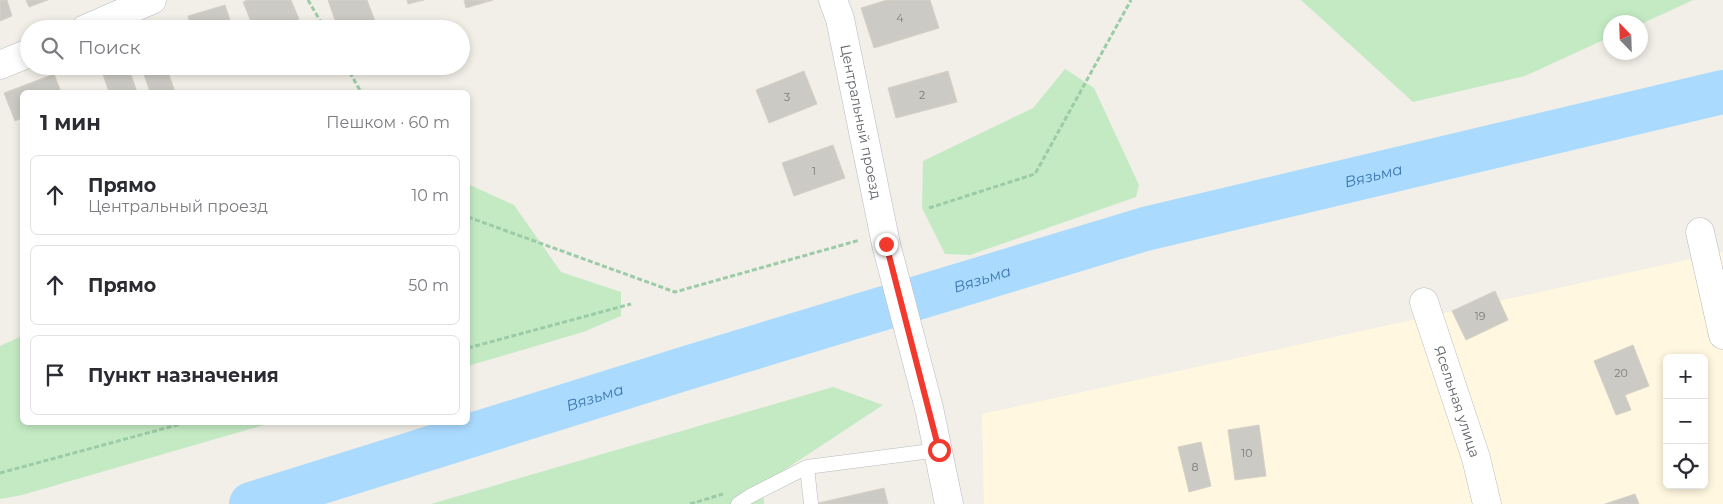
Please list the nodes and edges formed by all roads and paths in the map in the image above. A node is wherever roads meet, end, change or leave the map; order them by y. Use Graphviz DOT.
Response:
graph roads {
  1 [pos="152,0"];
  2 [pos="308,0"];
  3 [pos="833,0"];
  4 [pos="1132,0"];
  5 [pos="106,20"];
  6 [pos="320,20"];
  7 [pos="20,57"];
  8 [pos="0,65"];
  9 [pos="351,75"];
  10 [pos="360,90"];
  11 [pos="929,208"];
  12 [pos="470,218"];
  13 [pos="1700,232"];
  14 [pos="875,242"];
  15 [pos="1424,302"];
  16 [pos="632,304"];
  17 [pos="1723,335"];
  18 [pos="470,347"];
  19 [pos="177,425"];
  20 [pos="939,450"];
  21 [pos="807,468"];
  22 [pos="0,473"];
  23 [pos="738,504"];
  24 [pos="811,504"];
  25 [pos="949,504"];
  26 [pos="1487,504"];
  1 -- 5 [label="street"];
  2 -- 6 [label="path"];
  3 -- 14 [label="street, Центральный проезд"];
  4 -- 11 [label="path"];
  7 -- 8 [label="street"];
  9 -- 10 [label="path"];
  12 -- 14 [label="path"];
  13 -- 17 [label="street"];
  14 -- 20 [label="street, Центральный проезд"];
  15 -- 26 [label="street, Ясельная улица"];
  16 -- 18 [label="path"];
  19 -- 22 [label="path"];
  20 -- 21 [label="lane"];
  20 -- 25 [label="street"];
  21 -- 23 [label="lane"];
  21 -- 24 [label="lane"];
}
